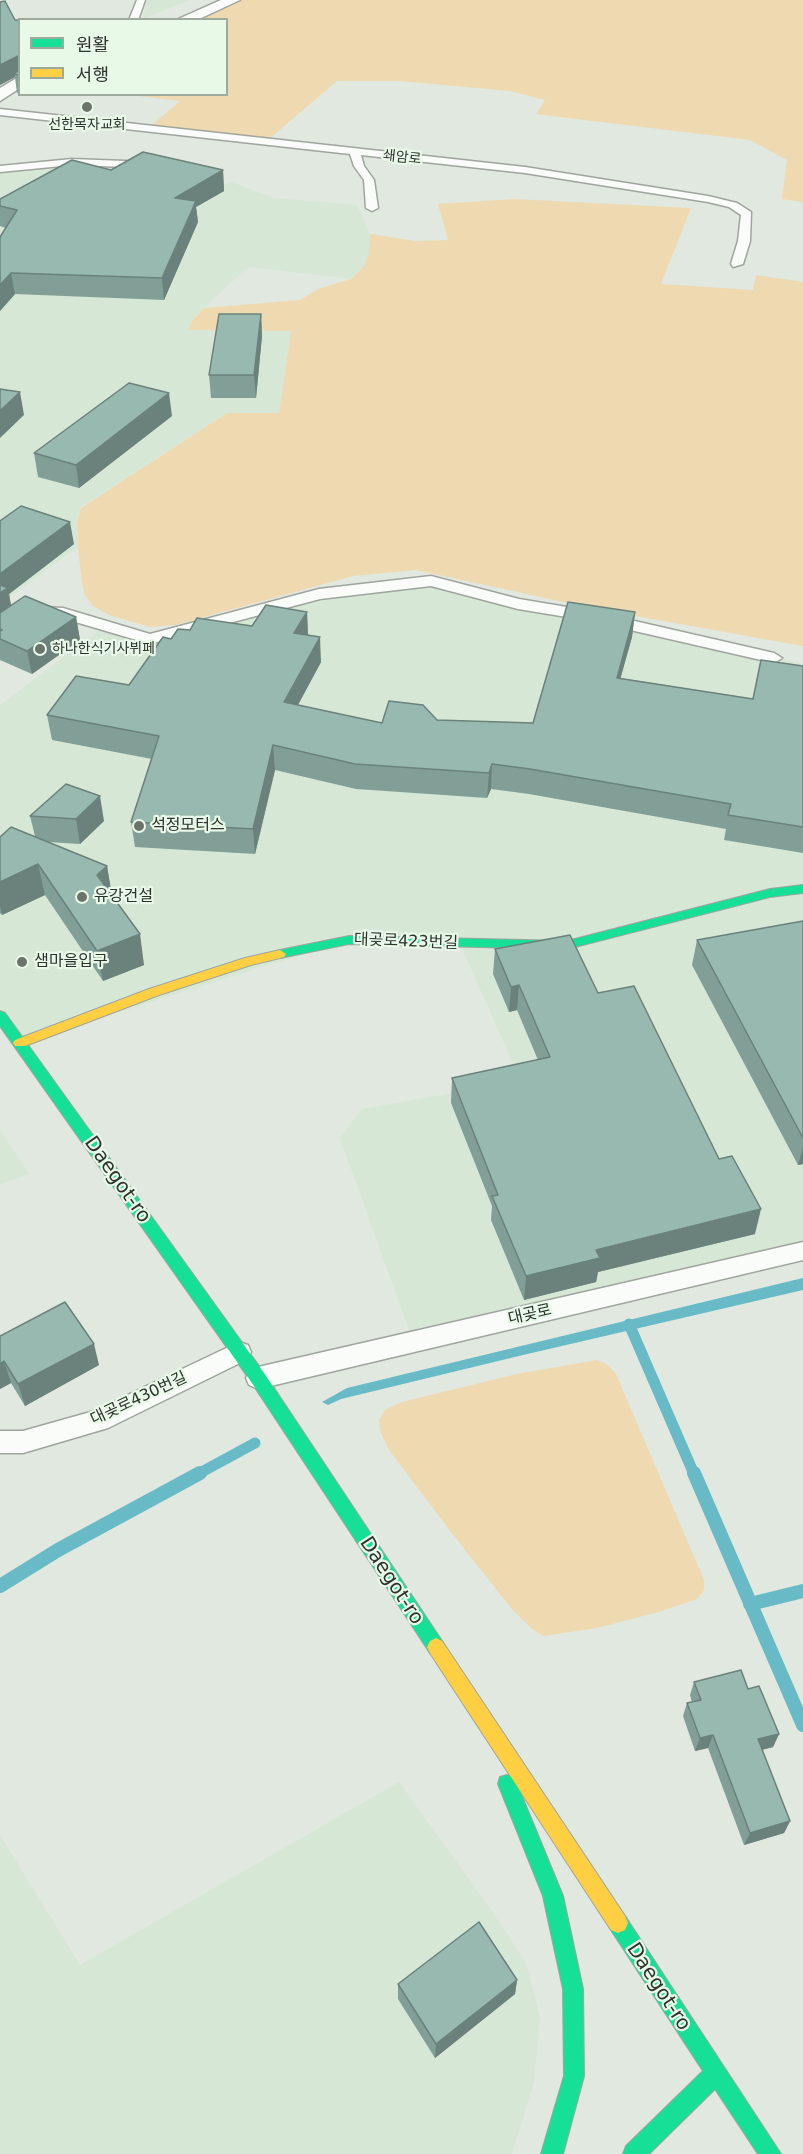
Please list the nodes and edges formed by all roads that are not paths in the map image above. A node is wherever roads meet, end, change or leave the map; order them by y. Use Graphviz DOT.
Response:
graph roads {
  1 [pos="141,0"];
  2 [pos="234,0"];
  3 [pos="135,18"];
  4 [pos="188,18"];
  5 [pos="18,82"];
  6 [pos="0,96"];
  7 [pos="0,112"];
  8 [pos="355,153"];
  9 [pos="165,166"];
  10 [pos="0,169"];
  11 [pos="372,208"];
  12 [pos="737,264"];
  13 [pos="0,630"];
  14 [pos="774,658"];
  15 [pos="803,889"];
  16 [pos="0,1016"];
  17 [pos="20,1043"];
  18 [pos="803,1251"];
  19 [pos="239,1352"];
  20 [pos="258,1378"];
  21 [pos="0,1442"];
  22 [pos="478,1713"];
  23 [pos="715,2074"];
  24 [pos="552,2154"];
  25 [pos="634,2154"];
  26 [pos="770,2154"];
  1 -- 3 [label="lane"];
  2 -- 4 [label="street"];
  5 -- 6 [label="street"];
  7 -- 8 [label="lane, 쇄암로"];
  8 -- 11 [label="lane"];
  8 -- 12 [label="lane, 쇄암로"];
  9 -- 10 [label="lane"];
  13 -- 14 [label="lane"];
  15 -- 17 [label="street, 대곶로423번길"];
  16 -- 17 [label="street, Daegot-ro"];
  17 -- 19 [label="street, Daegot-ro"];
  18 -- 20 [label="lane, 대곶로"];
  19 -- 20 [label="street, Daegot-ro"];
  19 -- 21 [label="lane, 대곶로430번길"];
  20 -- 22 [label="street, Daegot-ro"];
  22 -- 23 [label="street, Daegot-ro"];
  22 -- 24 [label="street"];
  23 -- 25 [label="street"];
  23 -- 26 [label="street, Daegot-ro"];
}
